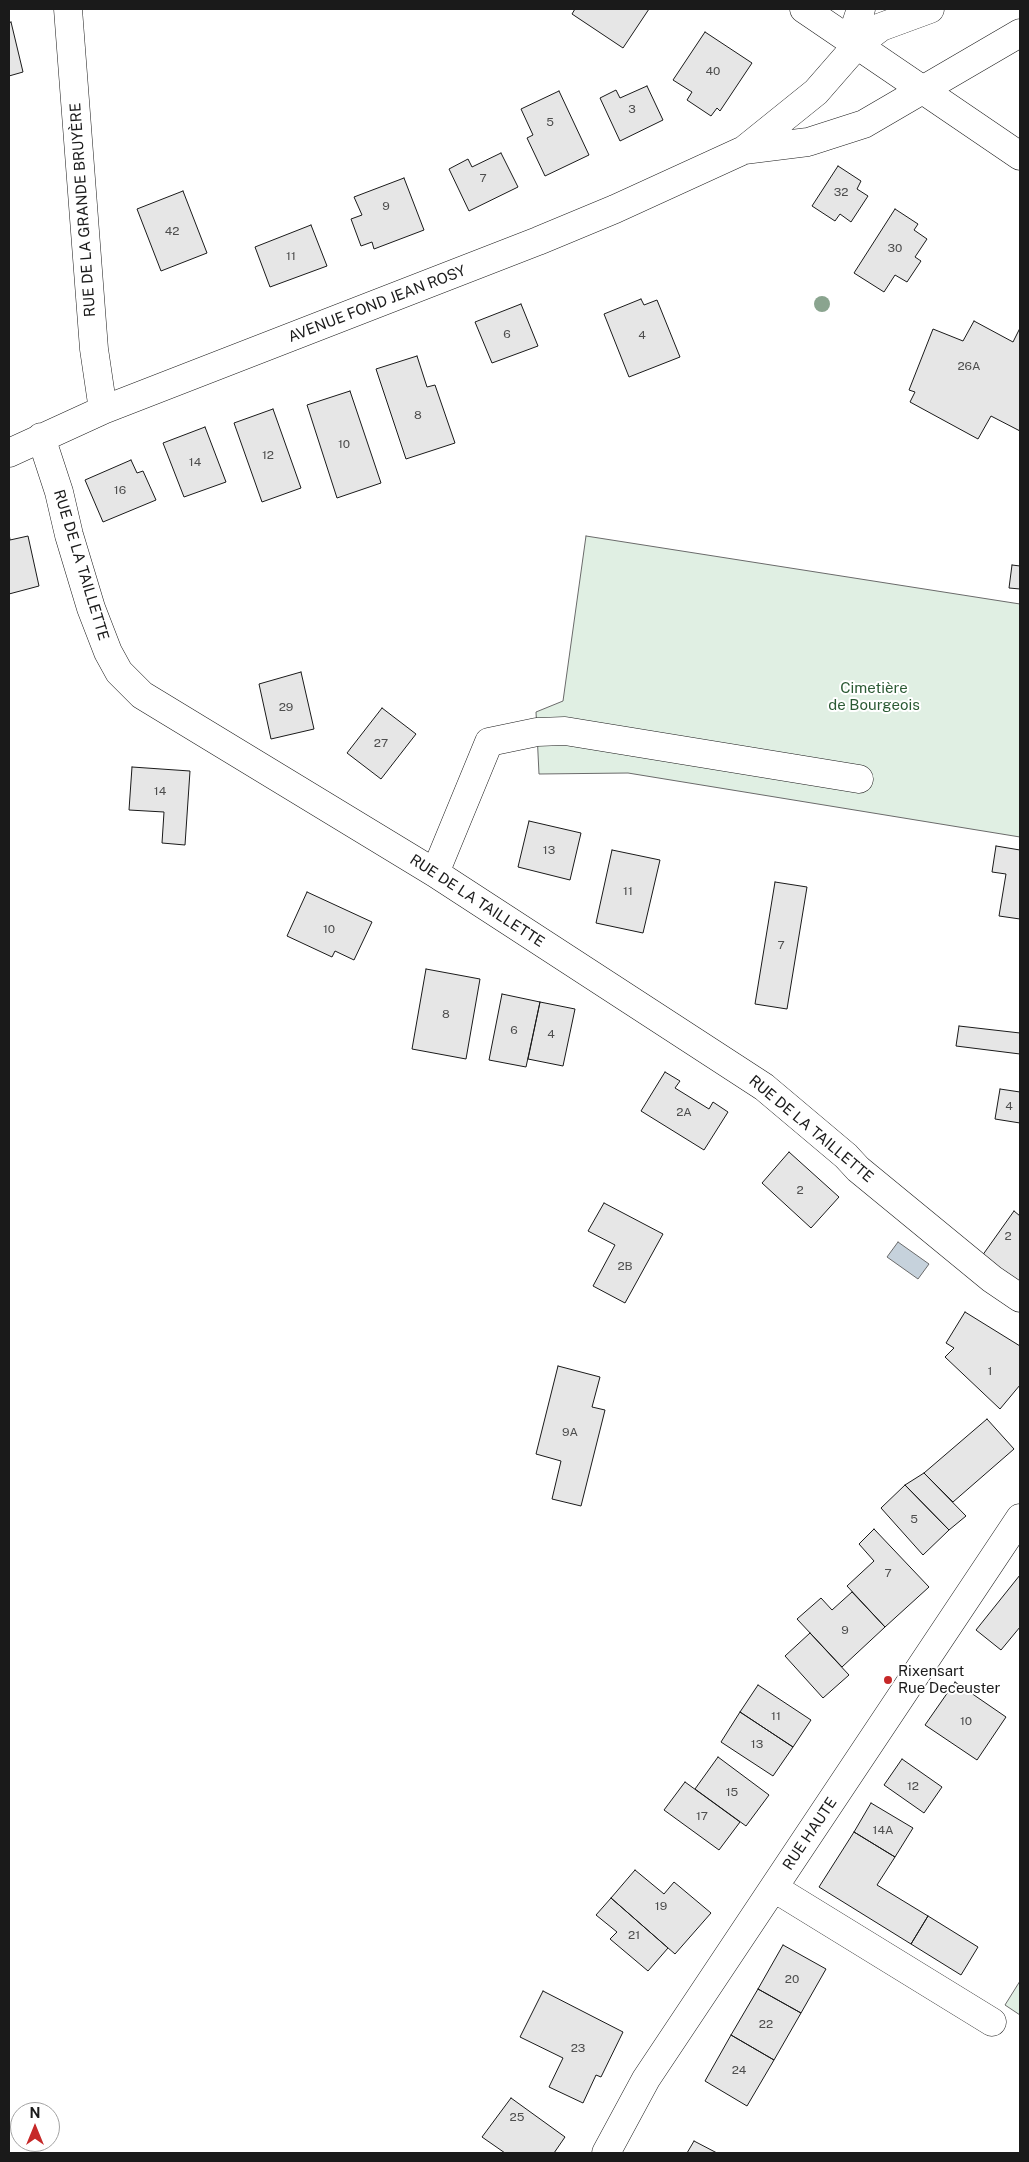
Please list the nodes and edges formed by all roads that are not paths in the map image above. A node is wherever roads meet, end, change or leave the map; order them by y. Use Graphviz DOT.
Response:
graph roads {
  1 [pos="68,9"];
  2 [pos="804,9"];
  3 [pos="860,9"];
  4 [pos="930,9"];
  5 [pos="1020,33"];
  6 [pos="857,45"];
  7 [pos="925,90"];
  8 [pos="744,150"];
  9 [pos="1020,156"];
  10 [pos="103,410"];
  11 [pos="41,437"];
  12 [pos="9,453"];
  13 [pos="859,779"];
  14 [pos="435,873"];
  15 [pos="1020,1298"];
  16 [pos="1020,1518"];
  17 [pos="774,1888"];
  18 [pos="992,2022"];
  19 [pos="606,2153"];
  1 -- 10 [label="street, RUE DE LA GRANDE BRUYÈRE"];
  2 -- 6 [label="street"];
  3 -- 6 [label="street"];
  4 -- 6 [label="street, AVENUE FOND JEAN ROSY"];
  5 -- 7 [label="street, AVENUE FOND JEAN ROSY"];
  6 -- 7 [label="street"];
  6 -- 8 [label="street, AVENUE FOND JEAN ROSY"];
  7 -- 8 [label="street, AVENUE FOND JEAN ROSY"];
  7 -- 9 [label="street"];
  8 -- 10 [label="street, AVENUE FOND JEAN ROSY"];
  10 -- 11 [label="street, AVENUE FOND JEAN ROSY"];
  11 -- 12 [label="street, AVENUE FOND JEAN ROSY"];
  11 -- 14 [label="street, RUE DE LA TAILLETTE"];
  13 -- 14 [label="street"];
  14 -- 15 [label="street, RUE DE LA TAILLETTE"];
  16 -- 17 [label="street, RUE HAUTE"];
  17 -- 18 [label="street"];
  17 -- 19 [label="street, RUE HAUTE"];
}
